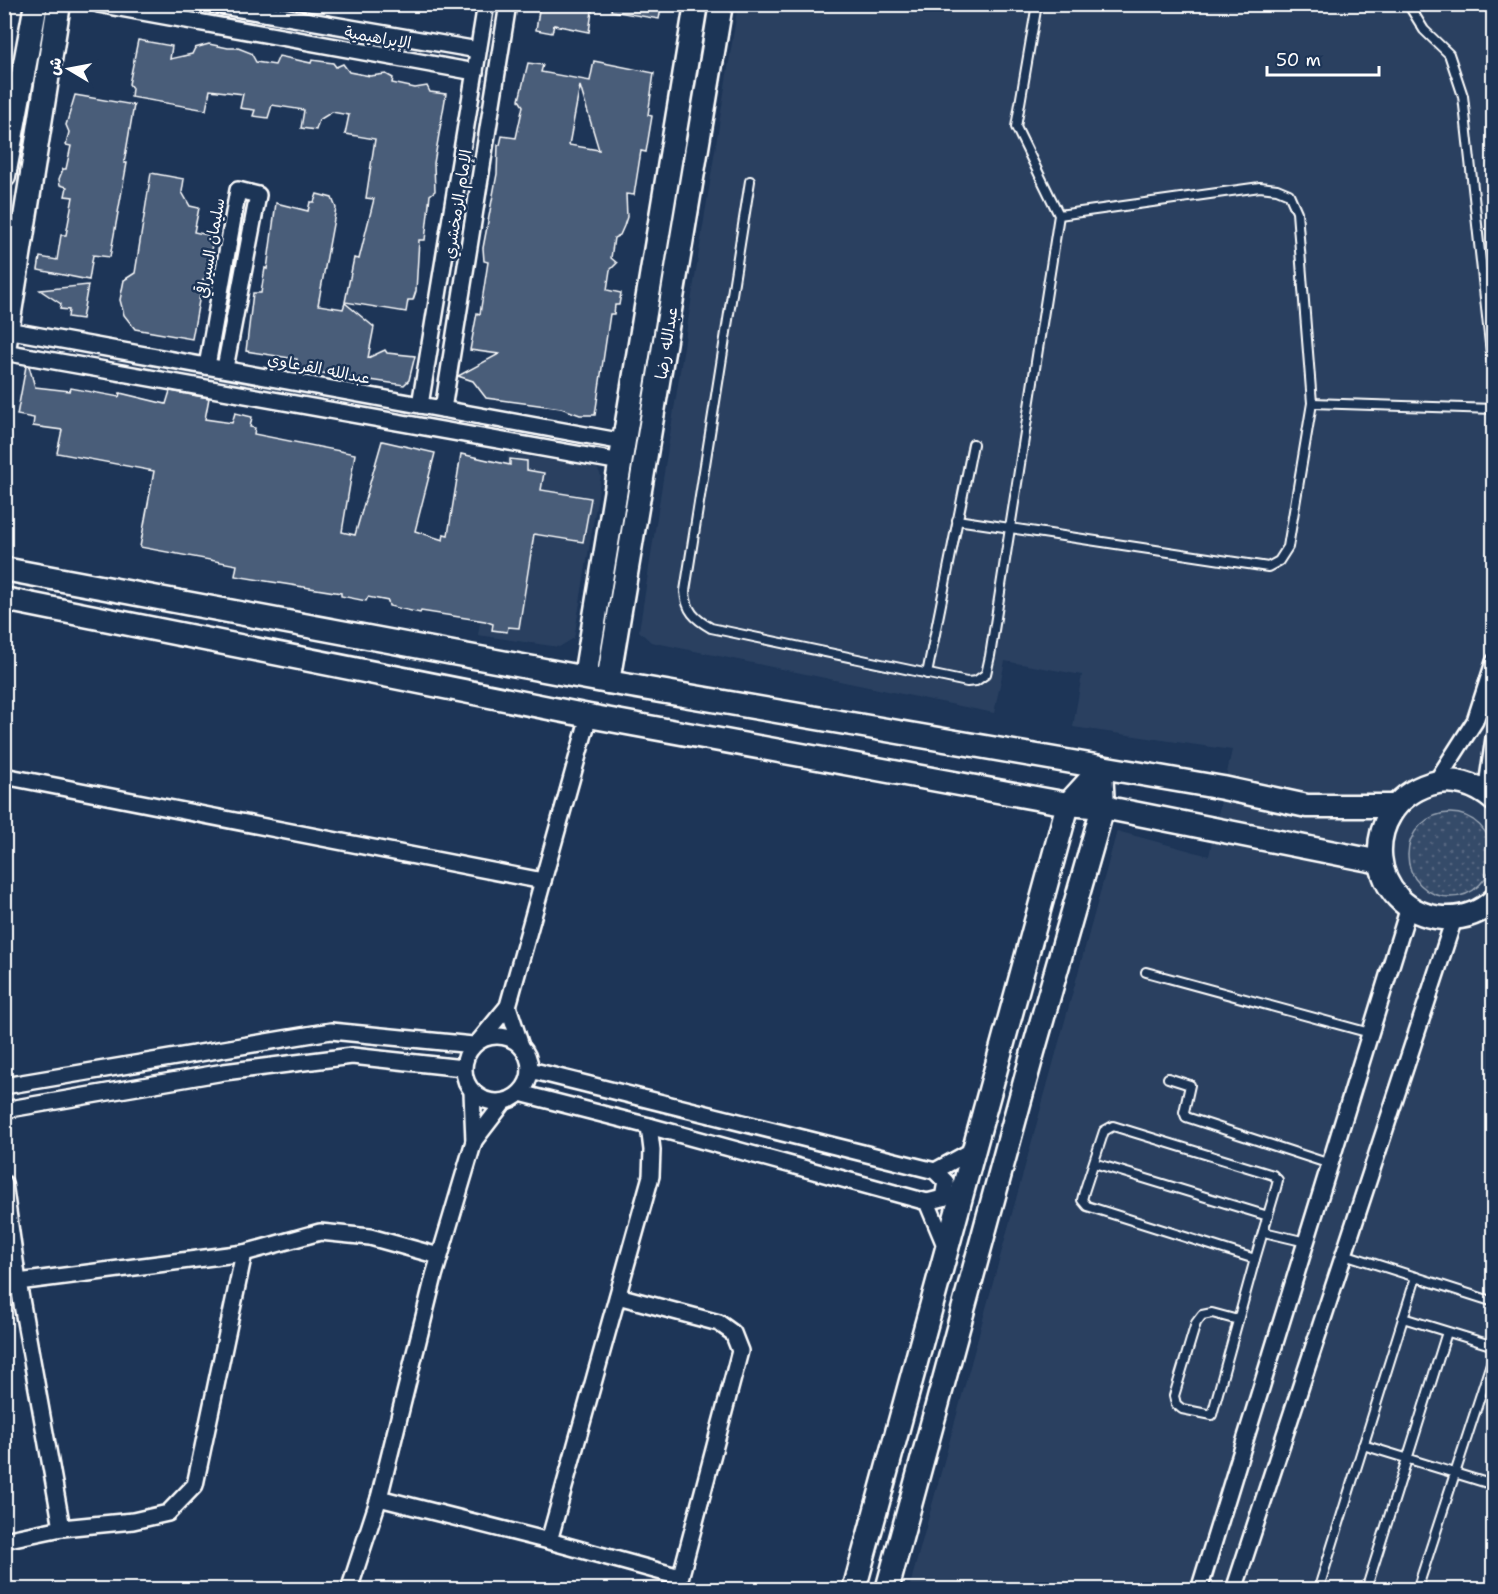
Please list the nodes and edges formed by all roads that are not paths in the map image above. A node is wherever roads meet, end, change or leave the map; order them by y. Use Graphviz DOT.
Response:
graph roads {
  1 [pos="36,4"];
  2 [pos="59,4"];
  3 [pos="98,4"];
  4 [pos="211,4"];
  5 [pos="486,4"];
  6 [pos="508,4"];
  7 [pos="696,4"];
  8 [pos="721,4"];
  9 [pos="1037,4"];
  10 [pos="1408,4"];
  11 [pos="265,9"];
  12 [pos="282,11"];
  13 [pos="478,50"];
  14 [pos="475,72"];
  15 [pos="9,148"];
  16 [pos="36,149"];
  17 [pos="4,176"];
  18 [pos="750,181"];
  19 [pos="1059,216"];
  20 [pos="6,344"];
  21 [pos="207,366"];
  22 [pos="225,368"];
  23 [pos="1494,381"];
  24 [pos="1312,404"];
  25 [pos="420,405"];
  26 [pos="1494,408"];
  27 [pos="442,409"];
  28 [pos="629,417"];
  29 [pos="654,419"];
  30 [pos="973,444"];
  31 [pos="622,452"];
  32 [pos="957,520"];
  33 [pos="1010,530"];
  34 [pos="4,569"];
  35 [pos="32,574"];
  36 [pos="15,601"];
  37 [pos="1494,662"];
  38 [pos="927,674"];
  39 [pos="585,677"];
  40 [pos="608,682"];
  41 [pos="589,716"];
  42 [pos="1494,738"];
  43 [pos="1101,768"];
  44 [pos="4,776"];
  45 [pos="1436,782"];
  46 [pos="1490,796"];
  47 [pos="1068,804"];
  48 [pos="1395,806"];
  49 [pos="1103,807"];
  50 [pos="1380,862"];
  51 [pos="543,881"];
  52 [pos="1494,900"];
  53 [pos="1409,907"];
  54 [pos="1454,919"];
  55 [pos="1146,972"];
  56 [pos="508,1006"];
  57 [pos="1370,1033"];
  58 [pos="477,1042"];
  59 [pos="521,1046"];
  60 [pos="463,1068"];
  61 [pos="530,1070"];
  62 [pos="1168,1078"];
  63 [pos="5,1085"];
  64 [pos="472,1092"];
  65 [pos="520,1093"];
  66 [pos="504,1102"];
  67 [pos="4,1110"];
  68 [pos="649,1126"];
  69 [pos="474,1141"];
  70 [pos="975,1149"];
  71 [pos="1094,1163"];
  72 [pos="1330,1164"];
  73 [pos="935,1171"];
  74 [pos="4,1183"];
  75 [pos="927,1202"];
  76 [pos="1268,1216"];
  77 [pos="1264,1232"];
  78 [pos="1306,1242"];
  79 [pos="947,1250"];
  80 [pos="244,1253"];
  81 [pos="1344,1254"];
  82 [pos="440,1256"];
  83 [pos="1256,1259"];
  84 [pos="1416,1277"];
  85 [pos="18,1282"];
  86 [pos="618,1296"];
  87 [pos="1494,1302"];
  88 [pos="1403,1318"];
  89 [pos="1238,1320"];
  90 [pos="1447,1332"];
  91 [pos="1494,1346"];
  92 [pos="1494,1354"];
  93 [pos="1364,1445"];
  94 [pos="1408,1459"];
  95 [pos="1455,1473"];
  96 [pos="1494,1482"];
  97 [pos="379,1498"];
  98 [pos="62,1528"];
  99 [pos="4,1540"];
  100 [pos="549,1541"];
  101 [pos="1321,1581"];
  102 [pos="679,1583"];
  103 [pos="349,1590"];
  104 [pos="854,1590"];
  105 [pos="887,1590"];
  106 [pos="1199,1590"];
  107 [pos="1234,1590"];
  108 [pos="1366,1590"];
  109 [pos="1417,1590"];
  1 -- 15 [label="street"];
  2 -- 16 [label="street"];
  3 -- 14 [label="street, الإبراهيمية"];
  4 -- 11 [label="street, الإبراهيمية"];
  5 -- 13 [label="street, الإمام الزمخشري"];
  6 -- 27 [label="street, الإمام الزمخشري"];
  7 -- 28 [label="street, عبدالله رضا"];
  8 -- 29 [label="street, عبدالله رضا"];
  9 -- 19 [label="lane"];
  10 -- 23 [label="lane"];
  11 -- 12 [label="street, الإبراهيمية"];
  12 -- 13 [label="street, الإبراهيمية"];
  13 -- 14 [label="street, الإمام الزمخشري"];
  14 -- 25 [label="street, الإمام الزمخشري"];
  15 -- 16 [label="street"];
  15 -- 17 [label="street"];
  16 -- 20 [label="street"];
  18 -- 38 [label="lane"];
  19 -- 24 [label="lane"];
  19 -- 33 [label="lane"];
  20 -- 21 [label="street, عبدالله القرعاوي"];
  20 -- 31 [label="street"];
  21 -- 22 [label="street, عبدالله القرعاوي"];
  21 -- 22 [label="street, سليمان السيراقي"];
  22 -- 25 [label="street, عبدالله القرعاوي"];
  24 -- 26 [label="lane"];
  24 -- 33 [label="lane"];
  25 -- 27 [label="street, عبدالله القرعاوي"];
  27 -- 31 [label="street, عبدالله القرعاوي"];
  28 -- 29 [label="street"];
  28 -- 31 [label="street, عبدالله رضا"];
  29 -- 40 [label="street, عبدالله رضا"];
  30 -- 32 [label="lane"];
  31 -- 39 [label="street, عبدالله رضا"];
  32 -- 33 [label="lane"];
  32 -- 38 [label="lane"];
  33 -- 38 [label="lane"];
  34 -- 35 [label="street"];
  35 -- 36 [label="street"];
  35 -- 39 [label="street"];
  36 -- 41 [label="street"];
  37 -- 45 [label="street"];
  39 -- 40 [label="street"];
  40 -- 43 [label="street"];
  41 -- 47 [label="street"];
  41 -- 51 [label="street"];
  42 -- 46 [label="street"];
  43 -- 47 [label="street"];
  43 -- 48 [label="street"];
  43 -- 49 [label="street"];
  44 -- 51 [label="street"];
  45 -- 46 [label="street"];
  45 -- 48 [label="street"];
  47 -- 49 [label="street"];
  47 -- 70 [label="street"];
  48 -- 50 [label="street"];
  49 -- 50 [label="street"];
  49 -- 105 [label="street"];
  50 -- 53 [label="street"];
  51 -- 56 [label="street"];
  52 -- 54 [label="street"];
  53 -- 54 [label="street"];
  53 -- 57 [label="street"];
  54 -- 81 [label="street"];
  55 -- 57 [label="lane"];
  56 -- 58 [label="street"];
  56 -- 59 [label="street"];
  57 -- 72 [label="street"];
  58 -- 59 [label="street"];
  58 -- 60 [label="street"];
  58 -- 63 [label="street"];
  59 -- 61 [label="street"];
  60 -- 64 [label="street"];
  60 -- 67 [label="street"];
  61 -- 65 [label="street"];
  61 -- 73 [label="street"];
  62 -- 72 [label="lane"];
  64 -- 66 [label="street"];
  64 -- 69 [label="street"];
  65 -- 66 [label="street"];
  65 -- 68 [label="street"];
  66 -- 69 [label="street"];
  68 -- 75 [label="street"];
  68 -- 86 [label="street"];
  69 -- 82 [label="street"];
  70 -- 73 [label="street"];
  70 -- 79 [label="street"];
  71 -- 76 [label="lane"];
  71 -- 76 [label="lane"];
  71 -- 83 [label="lane"];
  72 -- 78 [label="street"];
  73 -- 75 [label="street"];
  74 -- 85 [label="street"];
  75 -- 79 [label="street"];
  76 -- 77 [label="lane"];
  77 -- 78 [label="lane"];
  77 -- 83 [label="lane"];
  78 -- 106 [label="street"];
  79 -- 104 [label="street"];
  80 -- 82 [label="street"];
  80 -- 85 [label="street"];
  80 -- 98 [label="street"];
  81 -- 84 [label="lane"];
  81 -- 107 [label="street"];
  82 -- 97 [label="street"];
  83 -- 89 [label="lane"];
  84 -- 87 [label="lane"];
  84 -- 88 [label="lane"];
  85 -- 98 [label="street"];
  86 -- 100 [label="street"];
  86 -- 102 [label="street"];
  88 -- 90 [label="lane"];
  88 -- 93 [label="lane"];
  89 -- 89 [label="lane"];
  90 -- 91 [label="lane"];
  90 -- 94 [label="lane"];
  92 -- 95 [label="lane"];
  93 -- 94 [label="lane"];
  93 -- 101 [label="lane"];
  94 -- 95 [label="lane"];
  94 -- 108 [label="lane"];
  95 -- 96 [label="lane"];
  95 -- 109 [label="lane"];
  97 -- 100 [label="street"];
  97 -- 103 [label="street"];
  98 -- 99 [label="street"];
  100 -- 102 [label="street"];
}
